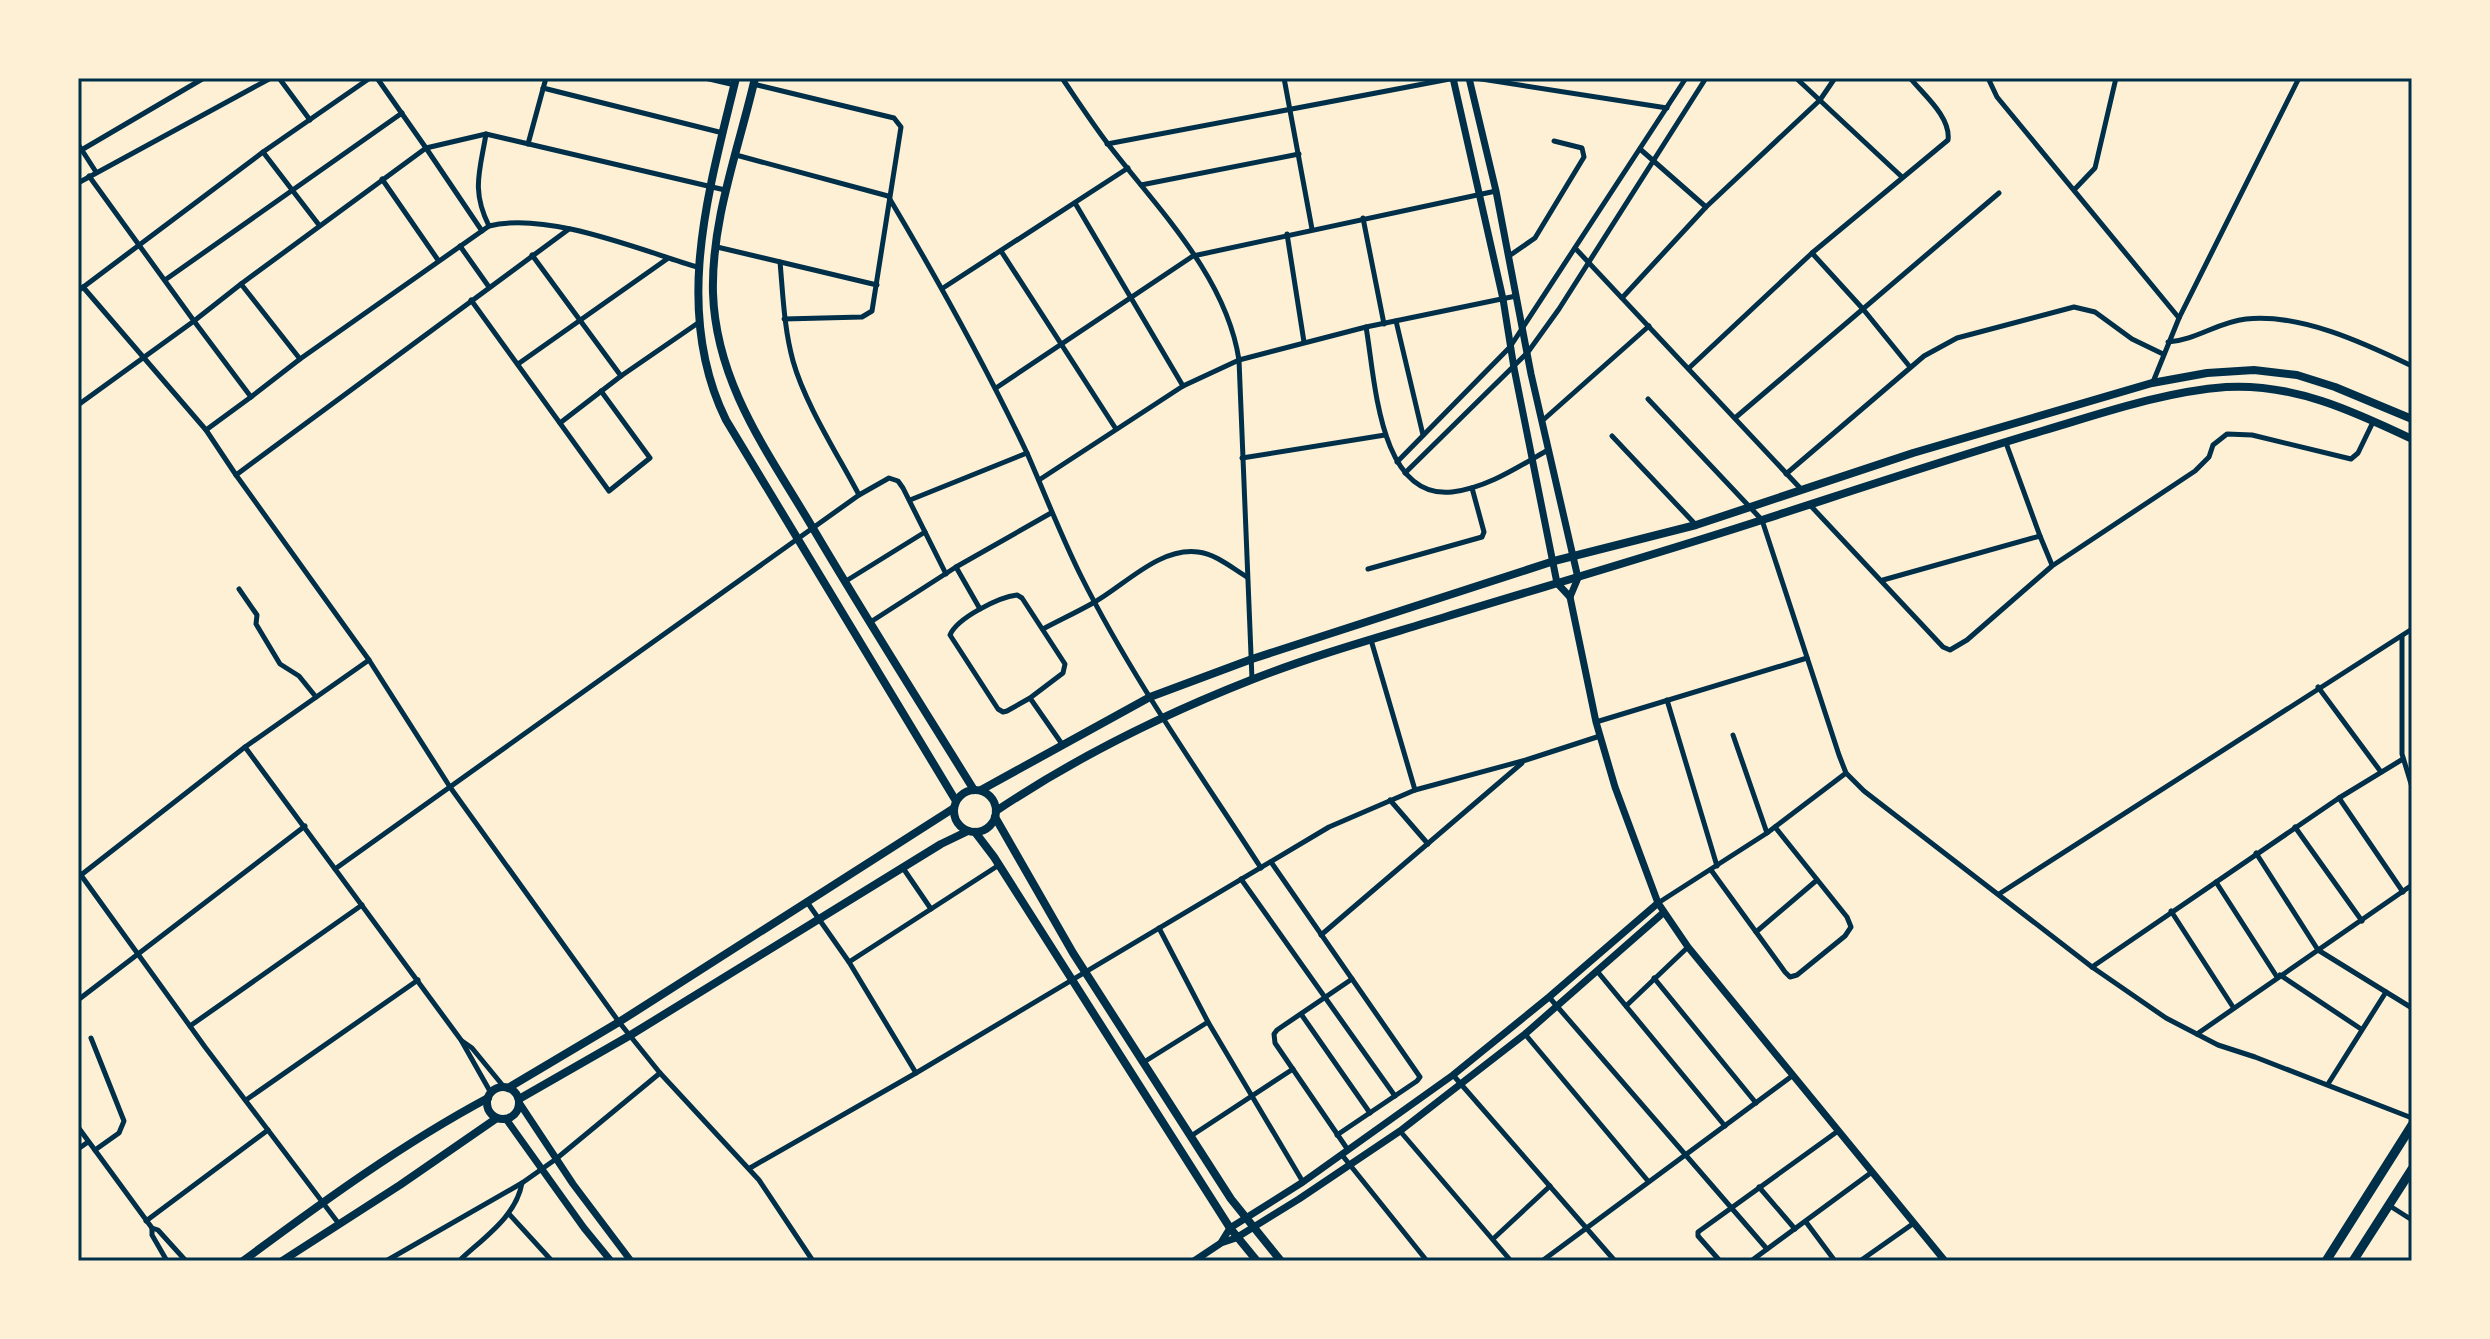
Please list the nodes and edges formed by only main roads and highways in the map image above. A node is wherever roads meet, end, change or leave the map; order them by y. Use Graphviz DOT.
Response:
graph roads {
  1 [pos="754,81"];
  2 [pos="736,82"];
  3 [pos="2412,419"];
  4 [pos="2412,439"];
  5 [pos="977,790"];
  6 [pos="955,804"];
  7 [pos="996,814"];
  8 [pos="972,831"];
  9 [pos="506,1087"];
  10 [pos="490,1096"];
  11 [pos="519,1102"];
  12 [pos="502,1119"];
  13 [pos="2412,1125"];
  14 [pos="2412,1169"];
  15 [pos="2358,1259"];
  16 [pos="243,1261"];
  17 [pos="282,1261"];
  18 [pos="1257,1261"];
  19 [pos="1281,1261"];
  20 [pos="2326,1261"];
  1 -- 5 [label="main road"];
  2 -- 6 [label="main road"];
  3 -- 5 [label="main road"];
  4 -- 7 [label="main road"];
  5 -- 6 [label="main road"];
  5 -- 7 [label="main road"];
  6 -- 8 [label="main road"];
  6 -- 9 [label="main road"];
  7 -- 8 [label="main road"];
  7 -- 19 [label="main road"];
  8 -- 11 [label="main road"];
  8 -- 18 [label="main road"];
  9 -- 10 [label="main road"];
  9 -- 11 [label="main road"];
  10 -- 12 [label="main road"];
  10 -- 16 [label="main road"];
  11 -- 12 [label="main road"];
  12 -- 17 [label="main road"];
  13 -- 20 [label="main road"];
  14 -- 15 [label="main road"];
}
